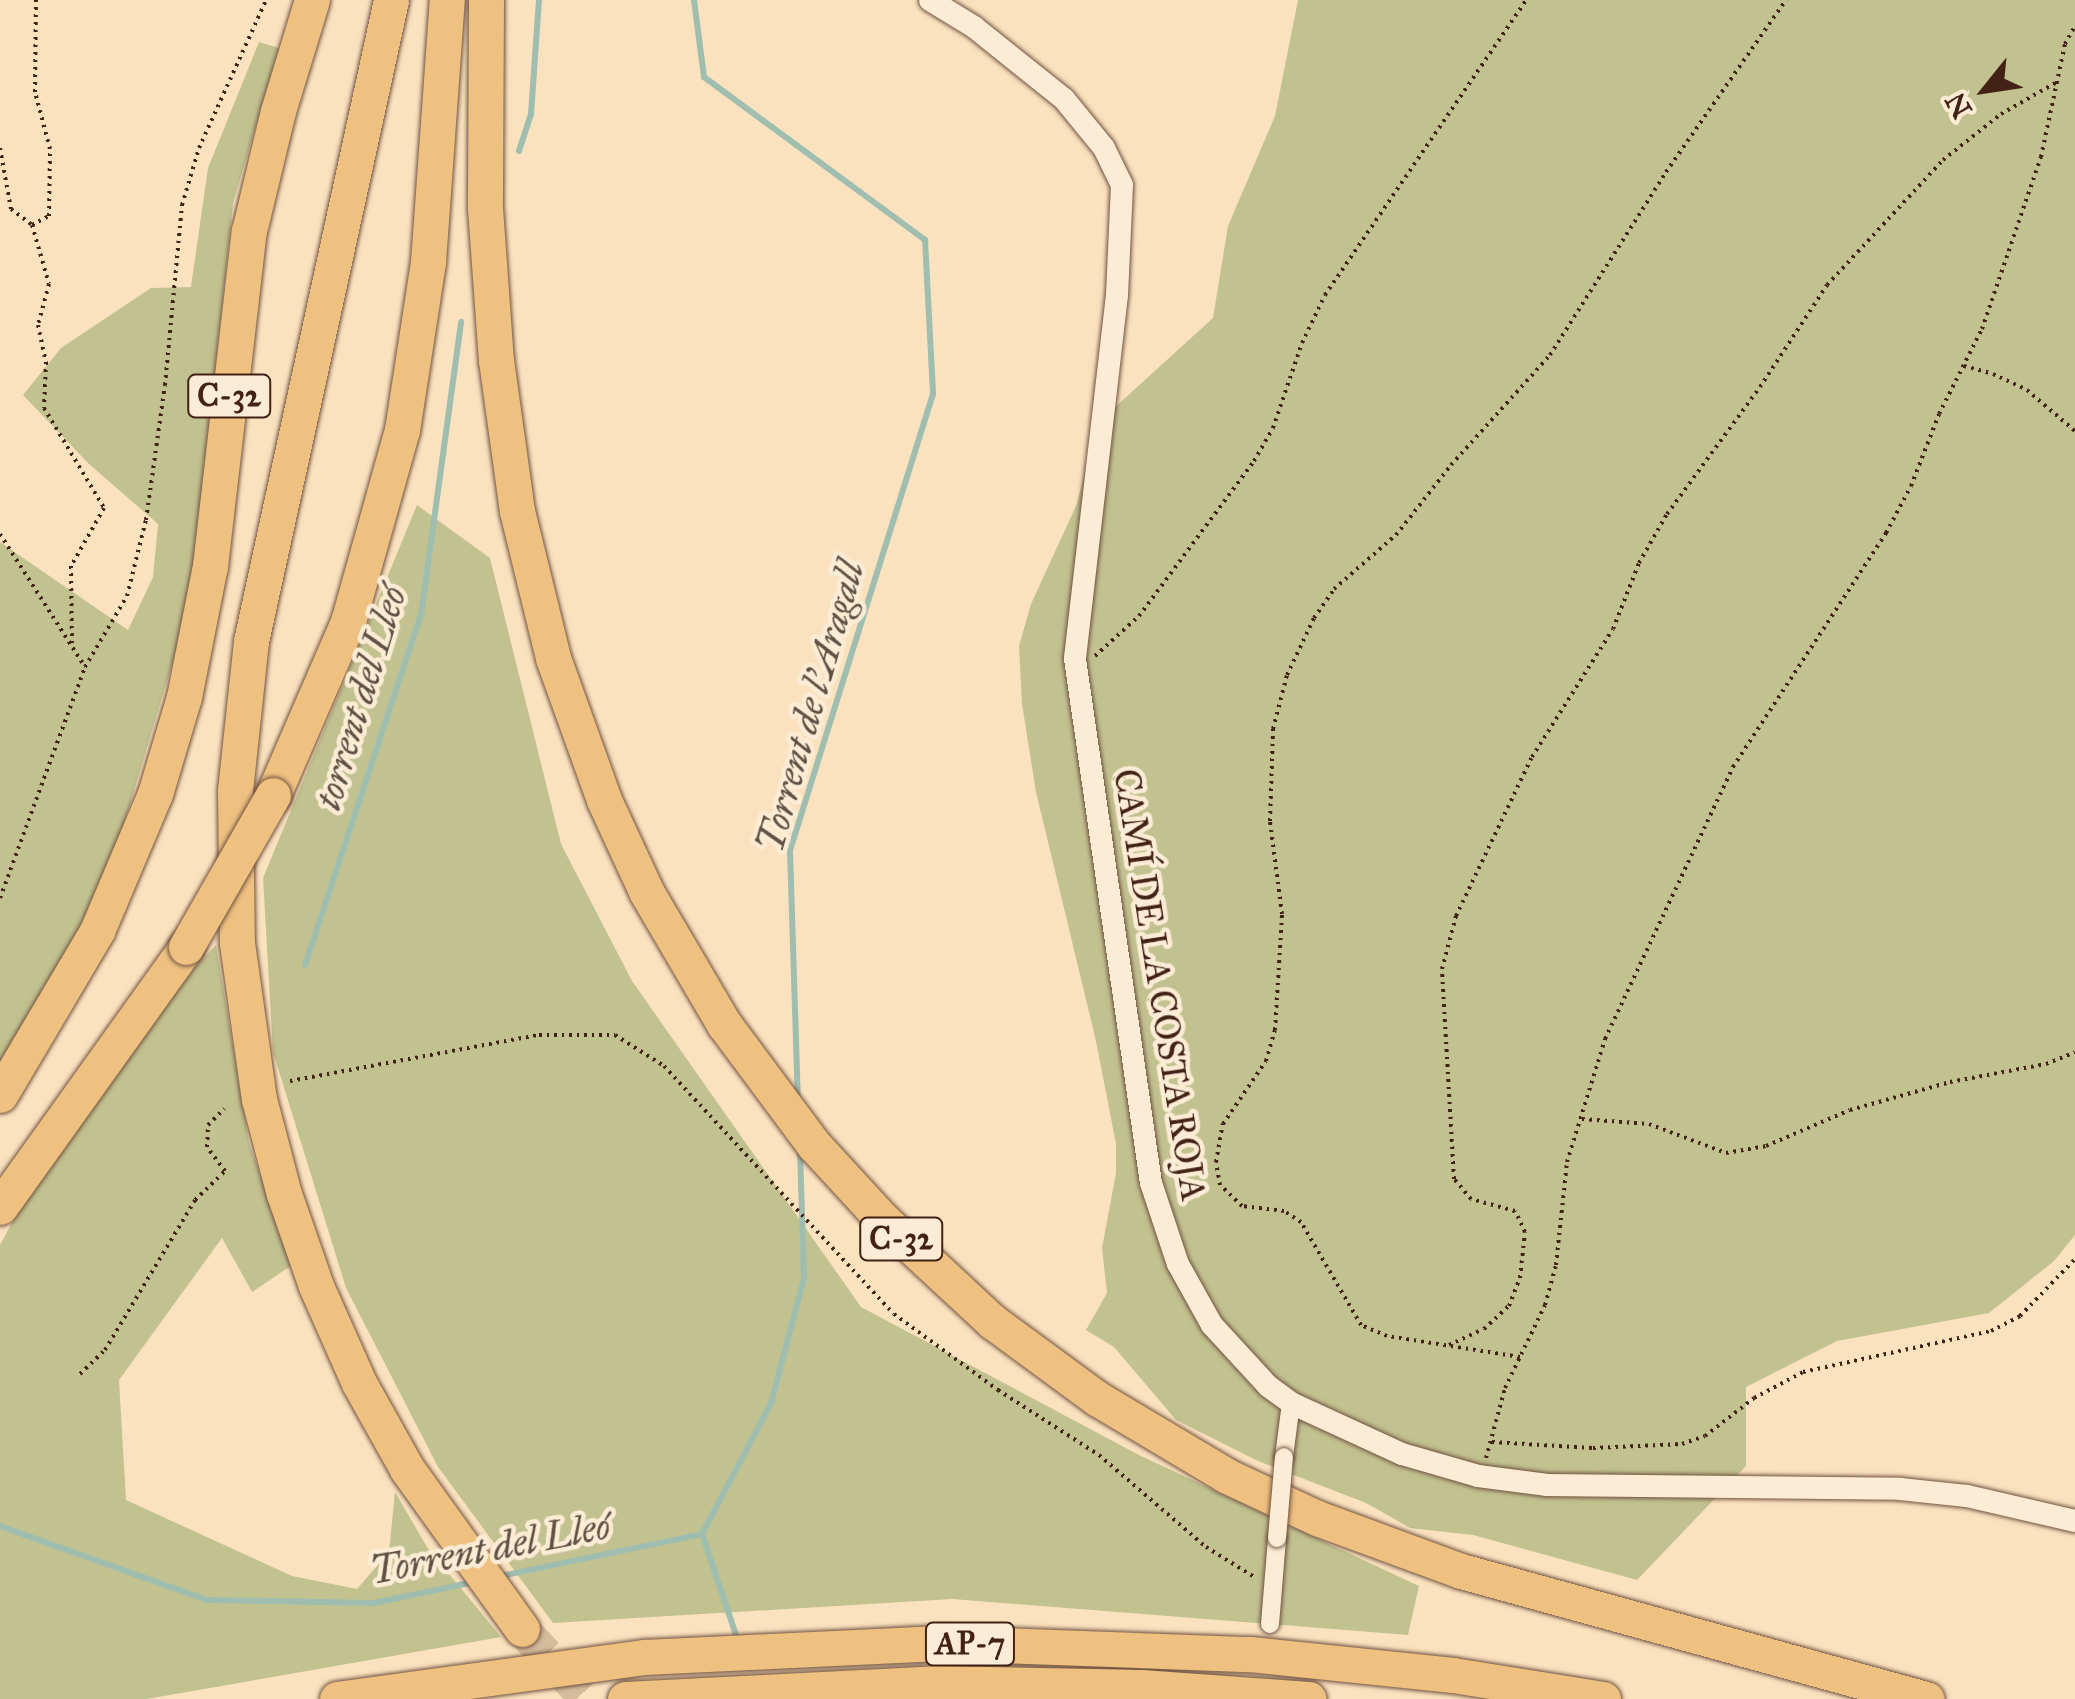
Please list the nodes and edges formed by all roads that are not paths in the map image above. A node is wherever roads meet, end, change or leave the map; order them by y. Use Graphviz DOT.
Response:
graph roads {
  1 [pos="312,0"];
  2 [pos="391,0"];
  3 [pos="447,0"];
  4 [pos="486,0"];
  5 [pos="930,0"];
  6 [pos="0,1095"];
  7 [pos="0,1208"];
  8 [pos="1292,1403"];
  9 [pos="2075,1521"];
  10 [pos="1270,1624"];
  11 [pos="522,1629"];
  12 [pos="336,1699"];
  13 [pos="625,1699"];
  14 [pos="1309,1699"];
  15 [pos="1603,1699"];
  16 [pos="1927,1699"];
  1 -- 6 [label="highway, C-32"];
  2 -- 11 [label="highway, C-32"];
  3 -- 7 [label="highway, bridge"];
  4 -- 16 [label="highway, C-32"];
  5 -- 8 [label="street, CAMÍ DE LA COSTA ROJA"];
  8 -- 9 [label="street, CAMÍ DE LA COSTA ROJA"];
  8 -- 10 [label="street, bridge"];
  12 -- 15 [label="highway, AP-7"];
  13 -- 14 [label="highway, AP-7"];
}
